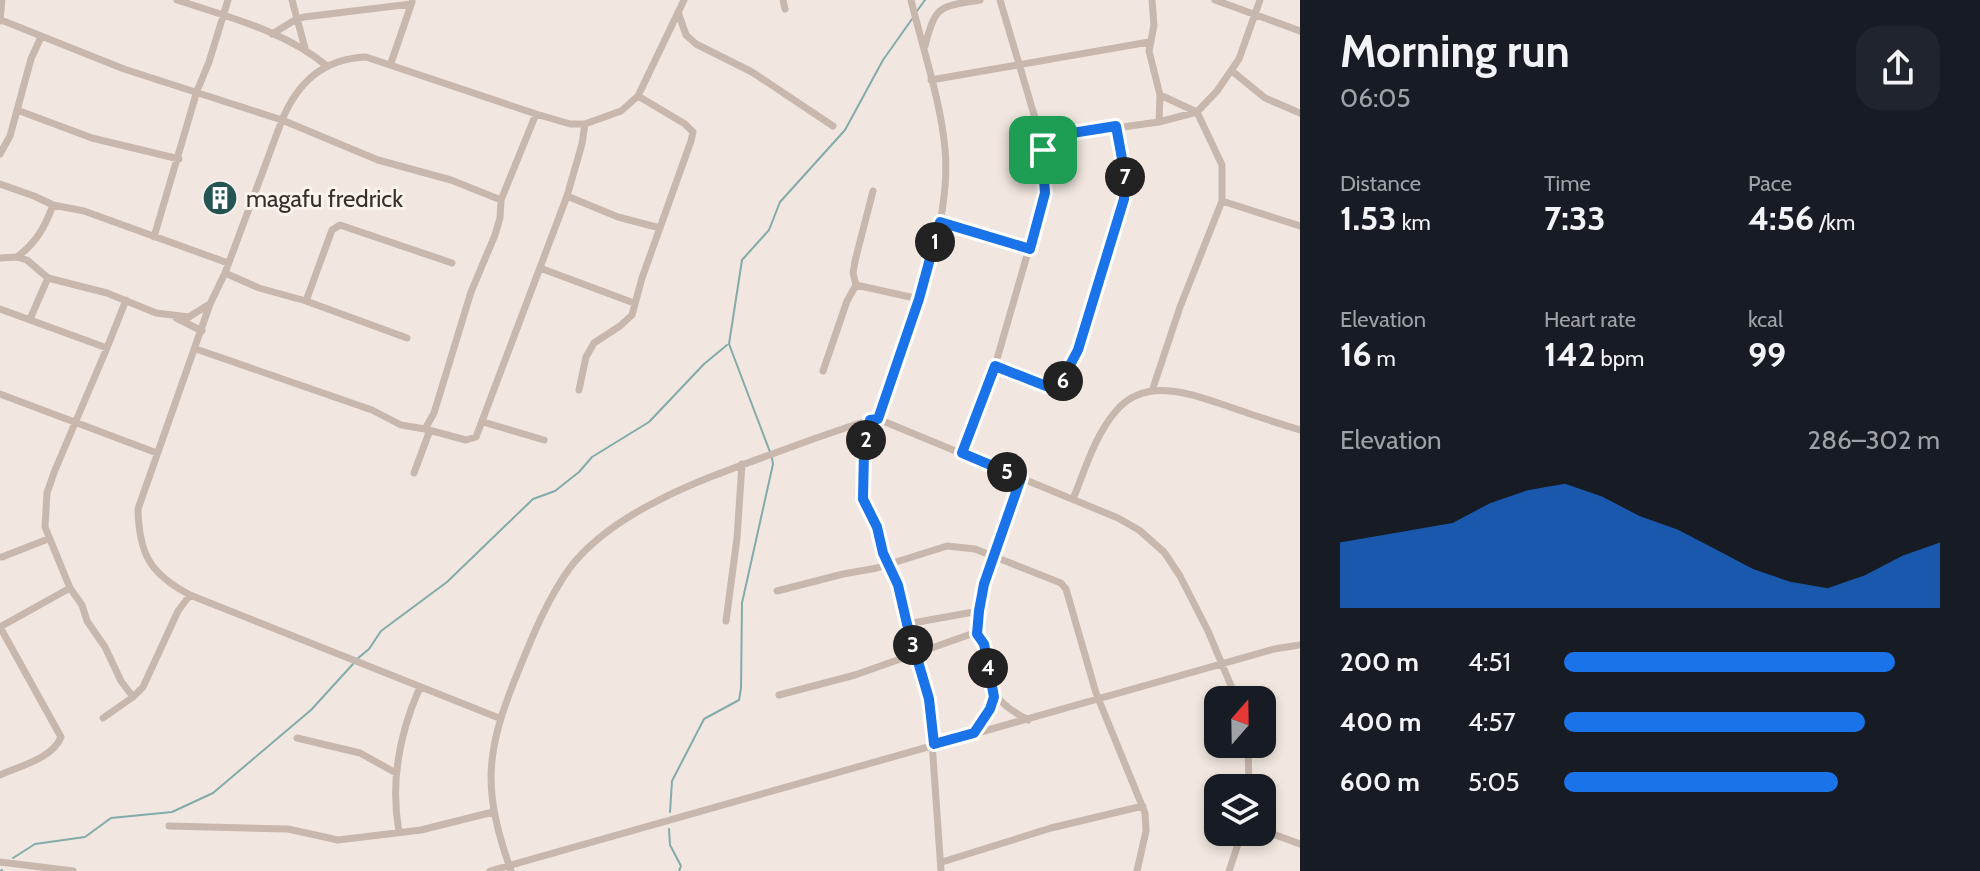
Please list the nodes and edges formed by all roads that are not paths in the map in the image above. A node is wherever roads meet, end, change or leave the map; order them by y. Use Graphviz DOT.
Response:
graph roads {
  1 [pos="2,0"];
  2 [pos="177,0"];
  3 [pos="228,0"];
  4 [pos="292,0"];
  5 [pos="684,0"];
  6 [pos="783,0"];
  7 [pos="980,0"];
  8 [pos="1000,0"];
  9 [pos="1152,0"];
  10 [pos="1215,0"];
  11 [pos="1260,0"];
  12 [pos="412,2"];
  13 [pos="912,4"];
  14 [pos="785,9"];
  15 [pos="678,12"];
  16 [pos="1255,14"];
  17 [pos="225,16"];
  18 [pos="0,20"];
  19 [pos="295,20"];
  20 [pos="1300,31"];
  21 [pos="272,34"];
  22 [pos="41,37"];
  23 [pos="1149,42"];
  24 [pos="305,48"];
  25 [pos="924,49"];
  26 [pos="391,63"];
  27 [pos="1018,64"];
  28 [pos="327,66"];
  29 [pos="1232,71"];
  30 [pos="931,80"];
  31 [pos="197,91"];
  32 [pos="1160,95"];
  33 [pos="638,96"];
  34 [pos="17,110"];
  35 [pos="1197,112"];
  36 [pos="1300,113"];
  37 [pos="536,114"];
  38 [pos="282,120"];
  39 [pos="1159,122"];
  40 [pos="585,124"];
  41 [pos="833,126"];
  42 [pos="1116,126"];
  43 [pos="1041,138"];
  44 [pos="0,154"];
  45 [pos="179,159"];
  46 [pos="0,184"];
  47 [pos="873,191"];
  48 [pos="567,196"];
  49 [pos="501,200"];
  50 [pos="1222,201"];
  51 [pos="53,205"];
  52 [pos="940,222"];
  53 [pos="1300,226"];
  54 [pos="660,228"];
  55 [pos="154,237"];
  56 [pos="1030,249"];
  57 [pos="17,257"];
  58 [pos="0,258"];
  59 [pos="228,263"];
  60 [pos="452,263"];
  61 [pos="540,268"];
  62 [pos="225,273"];
  63 [pos="48,278"];
  64 [pos="856,285"];
  65 [pos="919,299"];
  66 [pos="126,300"];
  67 [pos="306,301"];
  68 [pos="634,303"];
  69 [pos="210,304"];
  70 [pos="0,309"];
  71 [pos="174,317"];
  72 [pos="30,319"];
  73 [pos="202,331"];
  74 [pos="407,338"];
  75 [pos="107,348"];
  76 [pos="196,349"];
  77 [pos="995,366"];
  78 [pos="823,371"];
  79 [pos="579,390"];
  80 [pos="1152,391"];
  81 [pos="0,394"];
  82 [pos="874,420"];
  83 [pos="483,422"];
  84 [pos="75,424"];
  85 [pos="428,429"];
  86 [pos="1300,430"];
  87 [pos="544,440"];
  88 [pos="157,453"];
  89 [pos="962,453"];
  90 [pos="742,464"];
  91 [pos="414,473"];
  92 [pos="1021,478"];
  93 [pos="1073,499"];
  94 [pos="48,539"];
  95 [pos="994,555"];
  96 [pos="2,557"];
  97 [pos="889,565"];
  98 [pos="70,588"];
  99 [pos="777,591"];
  100 [pos="190,595"];
  101 [pos="979,611"];
  102 [pos="726,621"];
  103 [pos="907,624"];
  104 [pos="0,627"];
  105 [pos="977,634"];
  106 [pos="1299,646"];
  107 [pos="916,655"];
  108 [pos="1223,664"];
  109 [pos="1232,686"];
  110 [pos="420,687"];
  111 [pos="779,695"];
  112 [pos="133,697"];
  113 [pos="994,697"];
  114 [pos="1099,699"];
  115 [pos="103,718"];
  116 [pos="499,718"];
  117 [pos="1028,720"];
  118 [pos="974,733"];
  119 [pos="297,738"];
  120 [pos="934,744"];
  121 [pos="396,773"];
  122 [pos="0,775"];
  123 [pos="1143,806"];
  124 [pos="493,812"];
  125 [pos="169,826"];
  126 [pos="399,832"];
  127 [pos="1276,835"];
  128 [pos="1300,844"];
  129 [pos="1237,846"];
  130 [pos="0,862"];
  131 [pos="942,862"];
  132 [pos="510,868"];
  133 [pos="73,871"];
  134 [pos="490,871"];
  135 [pos="941,871"];
  136 [pos="1137,871"];
  137 [pos="1229,871"];
  1 -- 18 [label="street"];
  2 -- 17 [label="street"];
  3 -- 17 [label="street"];
  4 -- 19 [label="street"];
  5 -- 15 [label="street"];
  6 -- 14 [label="street"];
  7 -- 25 [label="street"];
  8 -- 27 [label="street"];
  9 -- 23 [label="street"];
  10 -- 16 [label="street"];
  11 -- 16 [label="street"];
  12 -- 19 [label="street"];
  12 -- 26 [label="street"];
  13 -- 25 [label="street"];
  15 -- 33 [label="street"];
  15 -- 41 [label="street"];
  16 -- 20 [label="street"];
  16 -- 29 [label="street"];
  17 -- 21 [label="street"];
  17 -- 31 [label="street"];
  18 -- 22 [label="street"];
  19 -- 21 [label="street"];
  19 -- 24 [label="street"];
  21 -- 24 [label="street"];
  22 -- 31 [label="street"];
  22 -- 34 [label="street"];
  23 -- 27 [label="street"];
  23 -- 32 [label="street"];
  24 -- 28 [label="street"];
  25 -- 30 [label="street"];
  26 -- 28 [label="street"];
  26 -- 37 [label="street"];
  27 -- 30 [label="street"];
  27 -- 43 [label="street"];
  28 -- 38 [label="street"];
  29 -- 35 [label="street"];
  29 -- 36 [label="street"];
  30 -- 52 [label="street"];
  31 -- 38 [label="street"];
  31 -- 45 [label="street"];
  32 -- 35 [label="street"];
  32 -- 39 [label="street"];
  33 -- 40 [label="street"];
  33 -- 54 [label="street"];
  34 -- 44 [label="street"];
  34 -- 45 [label="street"];
  35 -- 39 [label="street"];
  35 -- 50 [label="street"];
  37 -- 40 [label="street"];
  37 -- 49 [label="street"];
  38 -- 49 [label="street"];
  38 -- 59 [label="street"];
  39 -- 42 [label="street"];
  40 -- 48 [label="street"];
  42 -- 43 [label="street"];
  42 -- 77 [label="street"];
  43 -- 56 [label="street"];
  45 -- 55 [label="street"];
  46 -- 51 [label="street"];
  47 -- 64 [label="street"];
  48 -- 54 [label="street"];
  48 -- 61 [label="street"];
  49 -- 85 [label="street"];
  50 -- 53 [label="street"];
  50 -- 80 [label="street"];
  51 -- 55 [label="street"];
  51 -- 57 [label="street"];
  52 -- 56 [label="street"];
  52 -- 65 [label="street"];
  54 -- 68 [label="street"];
  55 -- 59 [label="street"];
  56 -- 77 [label="street"];
  57 -- 58 [label="street"];
  57 -- 63 [label="street"];
  59 -- 62 [label="street"];
  60 -- 67 [label="street"];
  61 -- 68 [label="street"];
  61 -- 83 [label="street"];
  62 -- 67 [label="street"];
  62 -- 69 [label="street"];
  63 -- 66 [label="street"];
  63 -- 72 [label="street"];
  64 -- 65 [label="street"];
  64 -- 78 [label="street"];
  65 -- 82 [label="street"];
  66 -- 71 [label="street"];
  66 -- 75 [label="street"];
  67 -- 74 [label="street"];
  68 -- 79 [label="street"];
  69 -- 71 [label="street"];
  69 -- 73 [label="street"];
  70 -- 72 [label="street"];
  71 -- 73 [label="street"];
  72 -- 75 [label="street"];
  73 -- 76 [label="street"];
  75 -- 84 [label="street"];
  76 -- 85 [label="street"];
  76 -- 88 [label="street"];
  77 -- 89 [label="street"];
  80 -- 86 [label="street"];
  80 -- 93 [label="street"];
  81 -- 84 [label="street"];
  82 -- 89 [label="street"];
  82 -- 90 [label="street"];
  82 -- 97 [label="street"];
  83 -- 85 [label="street"];
  83 -- 87 [label="street"];
  84 -- 88 [label="street"];
  84 -- 94 [label="street"];
  85 -- 91 [label="street"];
  88 -- 100 [label="street"];
  89 -- 92 [label="street"];
  90 -- 102 [label="street"];
  90 -- 116 [label="street"];
  92 -- 93 [label="street"];
  92 -- 95 [label="street"];
  93 -- 108 [label="street"];
  94 -- 96 [label="street"];
  94 -- 98 [label="street"];
  95 -- 97 [label="street"];
  95 -- 101 [label="street"];
  95 -- 114 [label="street"];
  97 -- 99 [label="street"];
  97 -- 103 [label="street"];
  98 -- 104 [label="street"];
  98 -- 112 [label="street"];
  100 -- 110 [label="street"];
  100 -- 112 [label="street"];
  101 -- 103 [label="street"];
  101 -- 105 [label="street"];
  103 -- 107 [label="street"];
  104 -- 122 [label="street"];
  105 -- 107 [label="street"];
  105 -- 113 [label="street"];
  106 -- 108 [label="street"];
  107 -- 111 [label="street"];
  107 -- 120 [label="street"];
  108 -- 109 [label="street"];
  108 -- 114 [label="street"];
  110 -- 116 [label="street"];
  110 -- 121 [label="street"];
  112 -- 115 [label="street"];
  113 -- 117 [label="street"];
  113 -- 118 [label="street"];
  114 -- 117 [label="street"];
  114 -- 123 [label="street"];
  116 -- 124 [label="street"];
  117 -- 118 [label="street"];
  118 -- 120 [label="street"];
  119 -- 121 [label="street"];
  120 -- 131 [label="street"];
  120 -- 132 [label="street"];
  121 -- 126 [label="street"];
  123 -- 131 [label="street"];
  123 -- 136 [label="street"];
  124 -- 126 [label="street"];
  124 -- 132 [label="street"];
  125 -- 126 [label="street"];
  127 -- 128 [label="street"];
  129 -- 137 [label="street"];
  130 -- 133 [label="street"];
  131 -- 135 [label="street"];
  132 -- 134 [label="street"];
}
